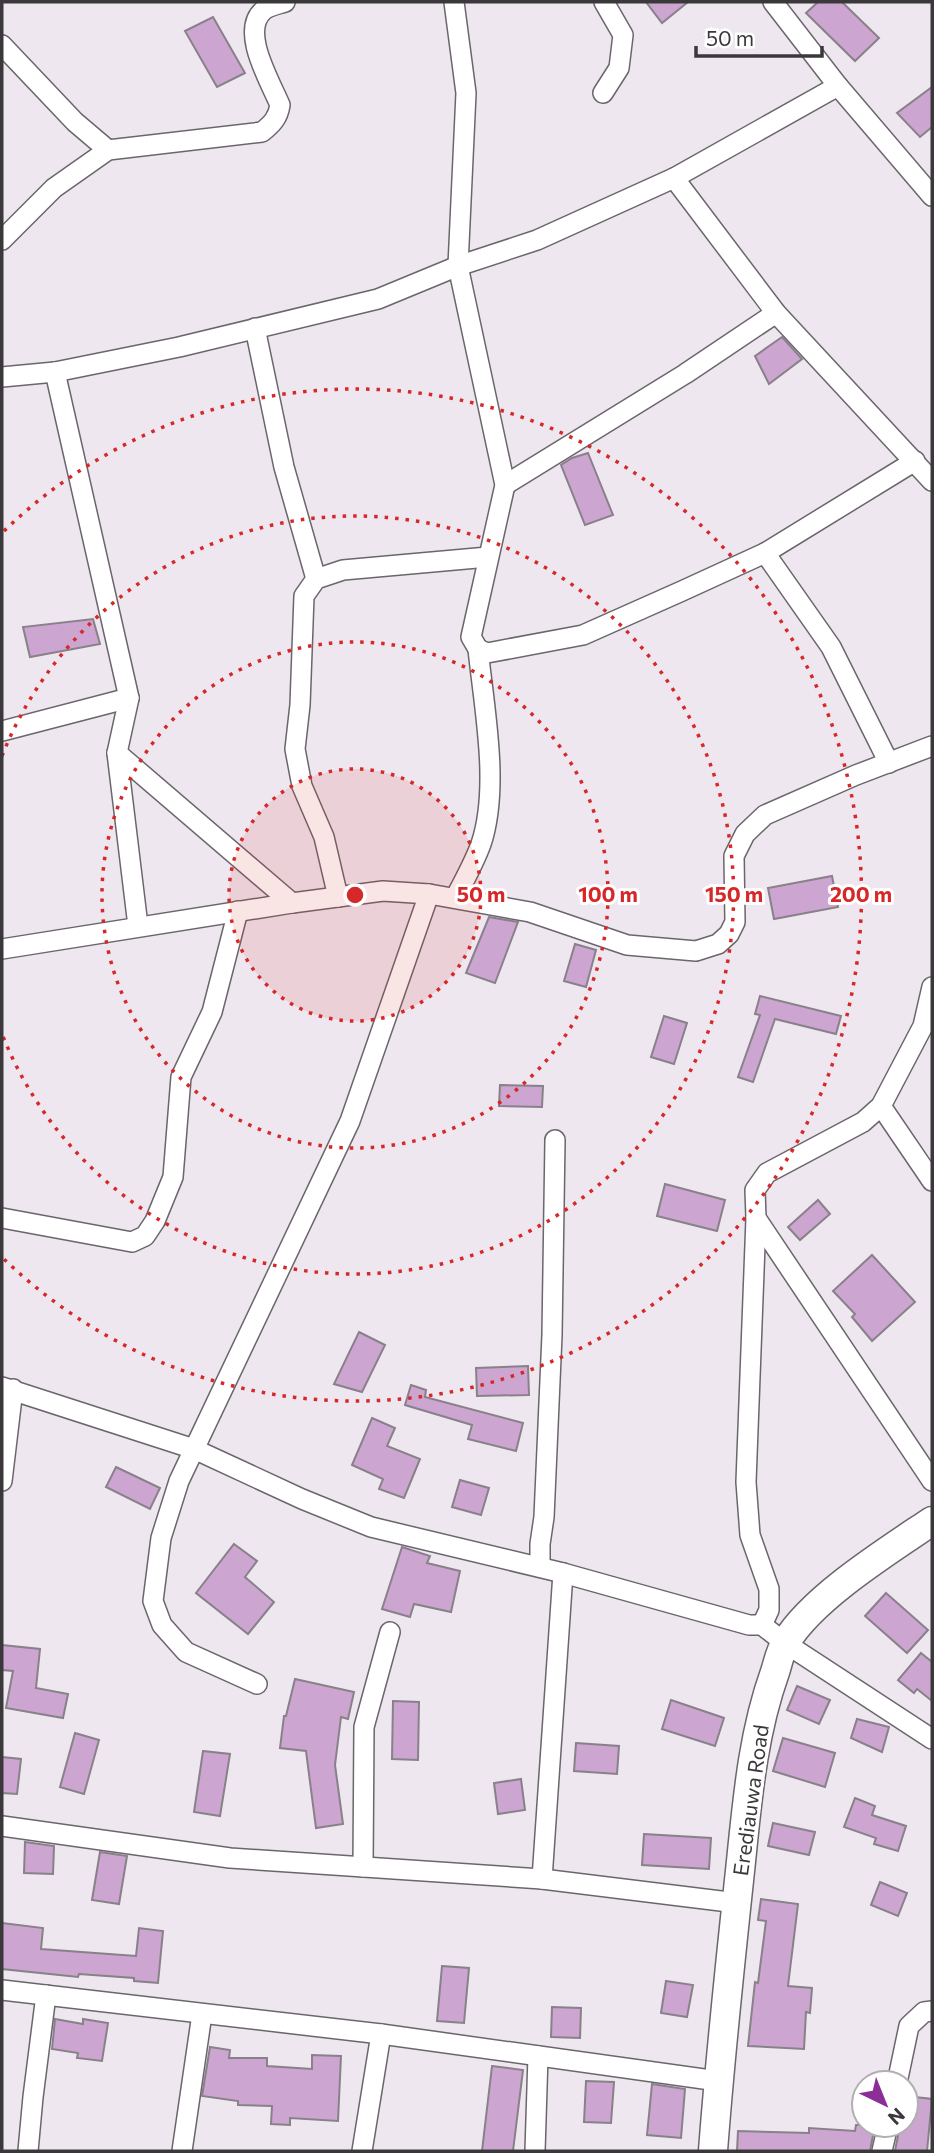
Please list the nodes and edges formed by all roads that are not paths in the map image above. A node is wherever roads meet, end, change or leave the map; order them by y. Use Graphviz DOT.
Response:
graph roads {
  1 [pos="285,2"];
  2 [pos="454,2"];
  3 [pos="604,2"];
  4 [pos="780,5"];
  5 [pos="2,45"];
  6 [pos="838,86"];
  7 [pos="603,93"];
  8 [pos="108,150"];
  9 [pos="674,178"];
  10 [pos="932,196"];
  11 [pos="2,240"];
  12 [pos="458,266"];
  13 [pos="776,313"];
  14 [pos="255,328"];
  15 [pos="55,372"];
  16 [pos="2,377"];
  17 [pos="915,461"];
  18 [pos="932,481"];
  19 [pos="505,485"];
  20 [pos="765,553"];
  21 [pos="488,557"];
  22 [pos="316,579"];
  23 [pos="478,649"];
  24 [pos="129,698"];
  25 [pos="2,731"];
  26 [pos="932,746"];
  27 [pos="117,753"];
  28 [pos="889,763"];
  29 [pos="429,894"];
  30 [pos="338,897"];
  31 [pos="455,898"];
  32 [pos="292,903"];
  33 [pos="238,911"];
  34 [pos="138,926"];
  35 [pos="2,948"];
  36 [pos="932,987"];
  37 [pos="881,1105"];
  38 [pos="555,1140"];
  39 [pos="932,1181"];
  40 [pos="2,1218"];
  41 [pos="756,1218"];
  42 [pos="7,1388"];
  43 [pos="194,1449"];
  44 [pos="2,1480"];
  45 [pos="932,1481"];
  46 [pos="932,1521"];
  47 [pos="540,1567"];
  48 [pos="563,1573"];
  49 [pos="762,1625"];
  50 [pos="390,1632"];
  51 [pos="785,1643"];
  52 [pos="257,1684"];
  53 [pos="932,1739"];
  54 [pos="2,1826"];
  55 [pos="363,1867"];
  56 [pos="542,1879"];
  57 [pos="737,1903"];
  58 [pos="2,1990"];
  59 [pos="46,1995"];
  60 [pos="932,2011"];
  61 [pos="202,2014"];
  62 [pos="382,2034"];
  63 [pos="538,2056"];
  64 [pos="900,2069"];
  65 [pos="718,2081"];
  66 [pos="28,2151"];
  67 [pos="182,2151"];
  68 [pos="362,2151"];
  69 [pos="535,2151"];
  70 [pos="713,2151"];
  1 -- 8 [label="street"];
  2 -- 12 [label="street"];
  3 -- 7 [label="street"];
  4 -- 6 [label="street"];
  5 -- 8 [label="street"];
  6 -- 9 [label="street"];
  6 -- 10 [label="street"];
  8 -- 11 [label="street"];
  9 -- 12 [label="street"];
  9 -- 13 [label="street"];
  12 -- 14 [label="street"];
  12 -- 19 [label="street"];
  13 -- 17 [label="street"];
  13 -- 19 [label="street"];
  14 -- 15 [label="street"];
  14 -- 22 [label="street"];
  15 -- 16 [label="street"];
  15 -- 24 [label="street"];
  17 -- 18 [label="street"];
  17 -- 20 [label="street"];
  19 -- 21 [label="street"];
  20 -- 23 [label="street"];
  20 -- 28 [label="street"];
  21 -- 22 [label="street"];
  21 -- 23 [label="street"];
  22 -- 30 [label="street"];
  23 -- 31 [label="street"];
  24 -- 25 [label="street"];
  24 -- 27 [label="street"];
  26 -- 28 [label="street"];
  27 -- 32 [label="street"];
  27 -- 34 [label="street"];
  28 -- 31 [label="street"];
  29 -- 30 [label="street"];
  29 -- 31 [label="street"];
  29 -- 43 [label="street"];
  30 -- 32 [label="street"];
  32 -- 33 [label="street"];
  33 -- 34 [label="street"];
  33 -- 40 [label="street"];
  34 -- 35 [label="street"];
  36 -- 37 [label="street"];
  37 -- 39 [label="street"];
  37 -- 41 [label="street"];
  38 -- 47 [label="street"];
  41 -- 45 [label="street"];
  41 -- 49 [label="street"];
  42 -- 43 [label="street"];
  42 -- 44 [label="street"];
  43 -- 47 [label="street"];
  43 -- 52 [label="street"];
  46 -- 51 [label="street, Erediauwa Road"];
  47 -- 48 [label="street"];
  48 -- 49 [label="street"];
  48 -- 56 [label="street"];
  49 -- 51 [label="street"];
  50 -- 55 [label="street"];
  51 -- 53 [label="street"];
  51 -- 57 [label="street, Erediauwa Road"];
  54 -- 55 [label="street"];
  55 -- 56 [label="street"];
  56 -- 57 [label="street"];
  57 -- 65 [label="street, Erediauwa Road"];
  58 -- 59 [label="street"];
  59 -- 61 [label="street"];
  59 -- 66 [label="street"];
  60 -- 64 [label="street"];
  61 -- 62 [label="street"];
  61 -- 67 [label="street"];
  62 -- 63 [label="street"];
  62 -- 68 [label="street"];
  63 -- 65 [label="street"];
  63 -- 69 [label="street"];
  65 -- 70 [label="street, Erediauwa Road"];
}
